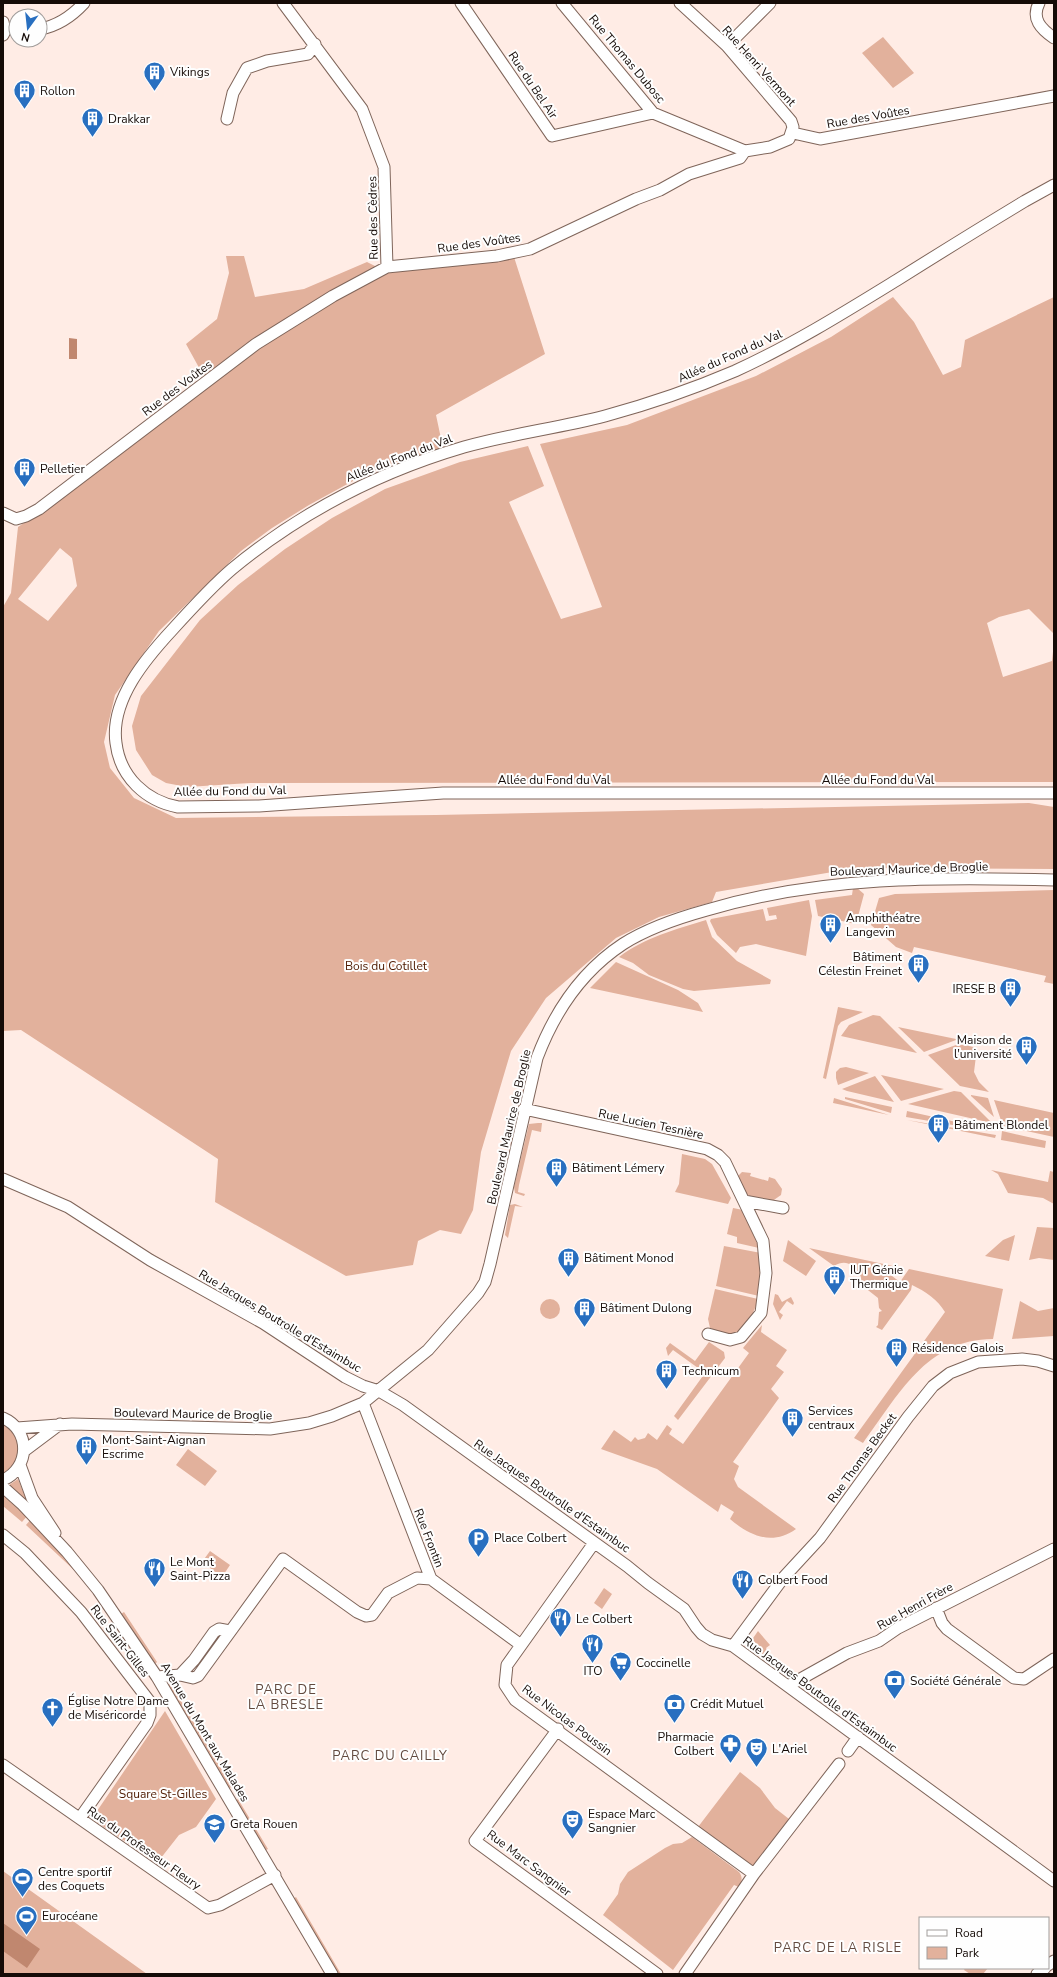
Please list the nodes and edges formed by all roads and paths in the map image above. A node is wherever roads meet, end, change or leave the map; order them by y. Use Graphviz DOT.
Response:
graph roads {
  1 [pos="84,3"];
  2 [pos="283,3"];
  3 [pos="461,3"];
  4 [pos="562,3"];
  5 [pos="680,3"];
  6 [pos="770,3"];
  7 [pos="1039,3"];
  8 [pos="48,28"];
  9 [pos="1054,38"];
  10 [pos="315,44"];
  11 [pos="727,46"];
  12 [pos="1054,96"];
  13 [pos="652,113"];
  14 [pos="227,118"];
  15 [pos="792,133"];
  16 [pos="745,151"];
  17 [pos="1054,185"];
  18 [pos="387,267"];
  19 [pos="3,513"];
  20 [pos="1054,793"];
  21 [pos="1054,880"];
  22 [pos="524,1110"];
  23 [pos="3,1179"];
  24 [pos="744,1201"];
  25 [pos="783,1208"];
  26 [pos="708,1334"];
  27 [pos="1054,1366"];
  28 [pos="379,1391"];
  29 [pos="363,1404"];
  30 [pos="3,1418"];
  31 [pos="60,1424"];
  32 [pos="17,1428"];
  33 [pos="24,1451"];
  34 [pos="20,1465"];
  35 [pos="3,1480"];
  36 [pos="3,1487"];
  37 [pos="3,1535"];
  38 [pos="594,1543"];
  39 [pos="1054,1549"];
  40 [pos="67,1552"];
  41 [pos="431,1579"];
  42 [pos="936,1608"];
  43 [pos="521,1645"];
  44 [pos="733,1646"];
  45 [pos="1054,1659"];
  46 [pos="157,1677"];
  47 [pos="788,1686"];
  48 [pos="558,1729"];
  49 [pos="858,1737"];
  50 [pos="848,1751"];
  51 [pos="839,1764"];
  52 [pos="3,1765"];
  53 [pos="80,1818"];
  54 [pos="754,1874"];
  55 [pos="275,1875"];
  56 [pos="1054,1881"];
  57 [pos="332,1974"];
  58 [pos="657,1974"];
  59 [pos="685,1974"];
  1 -- 8 [label="street"];
  2 -- 10 [label="street, Rue des Cèdres"];
  3 -- 13 [label="street, Rue du Bel Air"];
  4 -- 13 [label="street, Rue Thomas Dubosc"];
  5 -- 11 [label="street, Rue Henri Vermont"];
  6 -- 11 [label="street"];
  7 -- 9 [label="street"];
  10 -- 14 [label="street"];
  10 -- 18 [label="street, Rue des Cèdres"];
  11 -- 15 [label="street, Rue Henri Vermont"];
  12 -- 15 [label="street, Rue des Voûtes"];
  13 -- 16 [label="street, Rue Thomas Dubosc"];
  15 -- 16 [label="street, Rue des Voûtes"];
  16 -- 18 [label="street, Rue des Voûtes"];
  17 -- 20 [label="street, Allée du Fond du Val"];
  18 -- 19 [label="street, Rue des Voûtes"];
  21 -- 22 [label="street, Boulevard Maurice de Broglie"];
  22 -- 24 [label="street, Rue Lucien Tesnière"];
  22 -- 28 [label="street, Boulevard Maurice de Broglie"];
  23 -- 28 [label="street, Rue Jacques Boutrolle d'Estaimbuc"];
  24 -- 25 [label="street"];
  24 -- 26 [label="street, Rue Lucien Tesnière"];
  27 -- 44 [label="street, Rue Thomas Becket"];
  28 -- 29 [label="street, Boulevard Maurice de Broglie"];
  28 -- 38 [label="street, Rue Jacques Boutrolle d'Estaimbuc"];
  29 -- 31 [label="street, Boulevard Maurice de Broglie"];
  29 -- 41 [label="street, Rue Frontin"];
  30 -- 32 [label="street"];
  31 -- 32 [label="street, Boulevard Maurice de Broglie"];
  31 -- 33 [label="street"];
  32 -- 33 [label="street"];
  33 -- 34 [label="street"];
  34 -- 35 [label="street"];
  34 -- 40 [label="street, Avenue du Mont aux Malades"];
  36 -- 40 [label="street, Avenue du Mont aux Malades"];
  37 -- 53 [label="street, Rue Saint-Gilles"];
  38 -- 43 [label="street, Rue Nicolas Poussin"];
  38 -- 44 [label="street, Rue Jacques Boutrolle d'Estaimbuc"];
  39 -- 42 [label="street, Rue Henri Frère"];
  40 -- 46 [label="street, Avenue du Mont aux Malades"];
  41 -- 43 [label="street, Rue Frontin"];
  41 -- 46 [label="street"];
  42 -- 45 [label="street"];
  42 -- 47 [label="street, Rue Henri Frère"];
  43 -- 48 [label="street, Rue Nicolas Poussin"];
  44 -- 47 [label="street, Rue Jacques Boutrolle d'Estaimbuc"];
  46 -- 55 [label="street, Avenue du Mont aux Malades"];
  47 -- 49 [label="street, Rue Jacques Boutrolle d'Estaimbuc"];
  48 -- 54 [label="street, Rue Nicolas Poussin"];
  48 -- 58 [label="street, Rue Marc Sangnier"];
  49 -- 50 [label="street"];
  49 -- 56 [label="street, Rue Jacques Boutrolle d'Estaimbuc"];
  51 -- 54 [label="street"];
  52 -- 53 [label="street, Rue du Professeur Fleury"];
  53 -- 55 [label="street, Rue du Professeur Fleury"];
  54 -- 59 [label="street"];
  55 -- 57 [label="street, Avenue du Mont aux Malades"];
}
